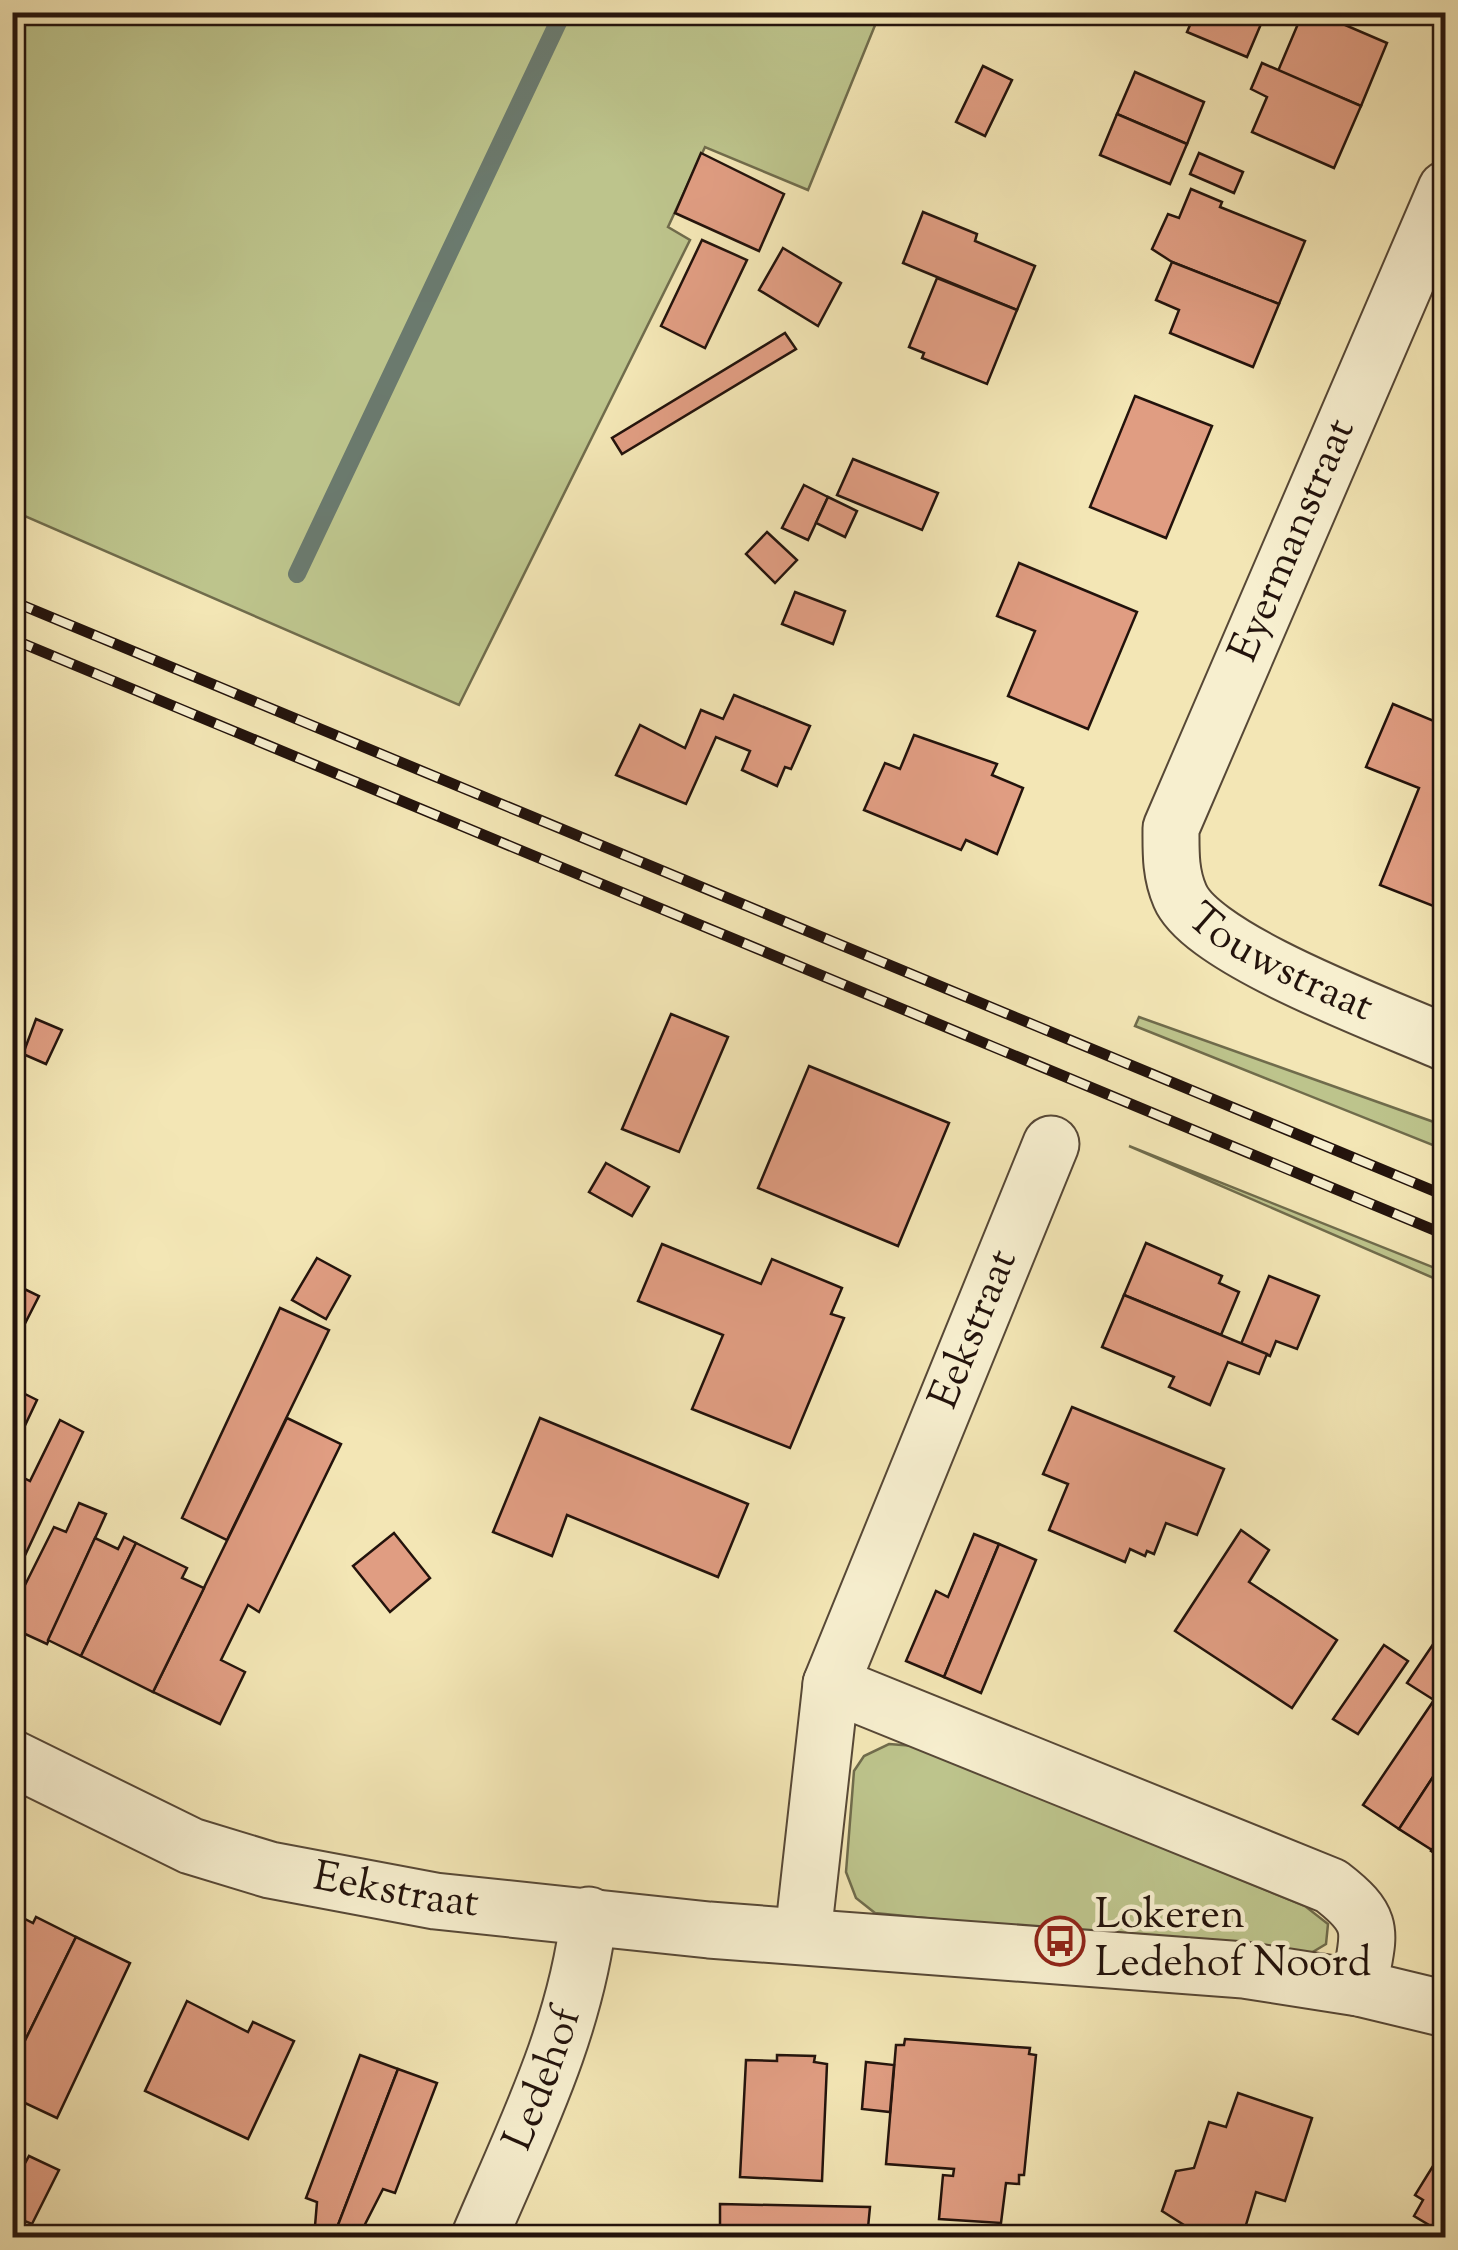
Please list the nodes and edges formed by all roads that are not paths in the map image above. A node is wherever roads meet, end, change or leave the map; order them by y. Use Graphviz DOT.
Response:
graph roads {
  1 [pos="1446,189"];
  2 [pos="1180,898"];
  3 [pos="1446,1043"];
  4 [pos="1051,1144"];
  5 [pos="831,1684"];
  6 [pos="12,1758"];
  7 [pos="590,1915"];
  8 [pos="803,1935"];
  9 [pos="1359,1988"];
  10 [pos="1446,2010"];
  11 [pos="479,2238"];
  1 -- 2 [label="street, Eyermanstraat"];
  2 -- 3 [label="street, Touwstraat"];
  4 -- 5 [label="street, Eekstraat"];
  5 -- 8 [label="street, Eekstraat"];
  5 -- 9 [label="street"];
  6 -- 7 [label="street, Eekstraat"];
  7 -- 8 [label="street, Eekstraat"];
  7 -- 11 [label="street, Ledehof"];
  8 -- 9 [label="street, Eekstraat"];
  9 -- 10 [label="street, Eekstraat"];
}
